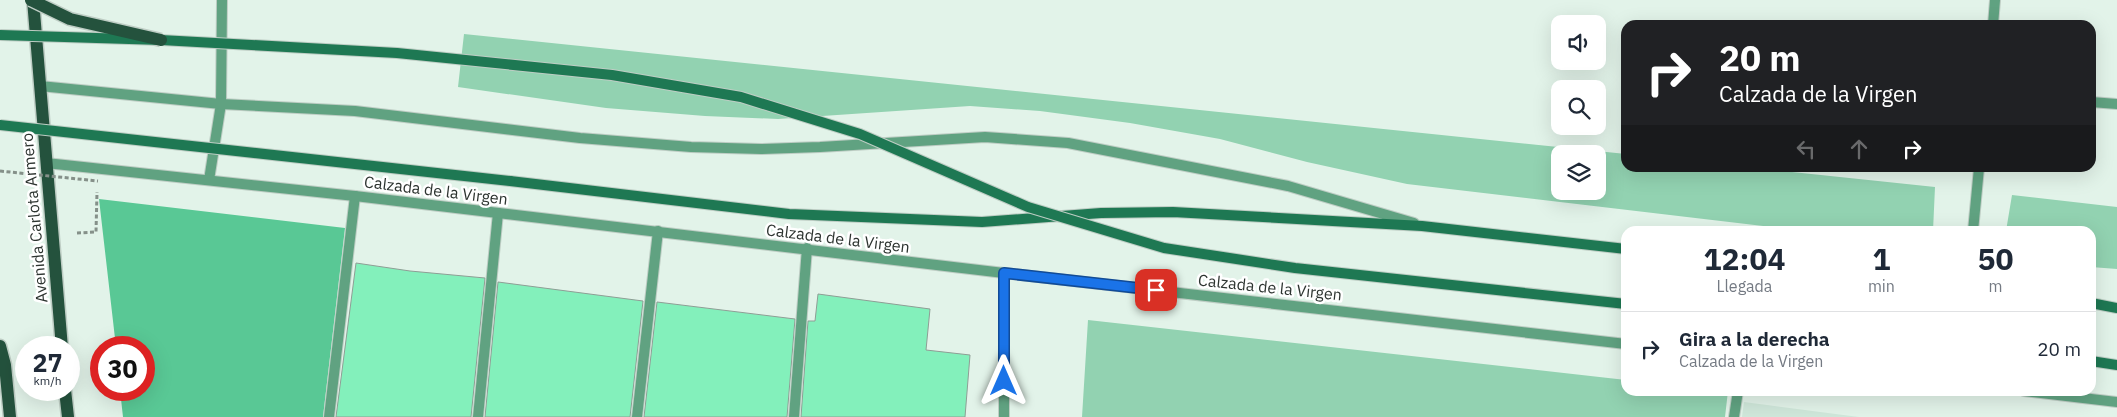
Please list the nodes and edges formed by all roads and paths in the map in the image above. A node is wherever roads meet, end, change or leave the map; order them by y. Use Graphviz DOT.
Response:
graph roads {
  1 [pos="32,0"];
  2 [pos="222,0"];
  3 [pos="1995,0"];
  4 [pos="1993,20"];
  5 [pos="0,35"];
  6 [pos="161,40"];
  7 [pos="40,86"];
  8 [pos="2096,102"];
  9 [pos="221,104"];
  10 [pos="2117,104"];
  11 [pos="0,125"];
  12 [pos="46,163"];
  13 [pos="0,171"];
  14 [pos="1979,172"];
  15 [pos="209,180"];
  16 [pos="354,196"];
  17 [pos="498,213"];
  18 [pos="1422,226"];
  19 [pos="1973,226"];
  20 [pos="658,232"];
  21 [pos="52,234"];
  22 [pos="807,248"];
  23 [pos="1621,248"];
  24 [pos="1004,273"];
  25 [pos="1621,303"];
  26 [pos="2096,304"];
  27 [pos="2117,308"];
  28 [pos="61,336"];
  29 [pos="1621,343"];
  30 [pos="0,346"];
  31 [pos="2096,362"];
  32 [pos="2117,365"];
  33 [pos="1737,396"];
  34 [pos="2066,396"];
  35 [pos="67,401"];
  36 [pos="2117,402"];
  37 [pos="10,417"];
  38 [pos="68,417"];
  39 [pos="330,417"];
  40 [pos="478,417"];
  41 [pos="637,417"];
  42 [pos="794,417"];
  43 [pos="1004,417"];
  44 [pos="1734,417"];
  1 -- 6 [label="main road, bridge"];
  1 -- 7 [label="main road, Avenida Carlota Armero"];
  2 -- 9 [label="street"];
  3 -- 4 [label="street"];
  5 -- 6 [label="main road, Calzada de la Virgen, bridge"];
  6 -- 25 [label="main road, Calzada de la Virgen, bridge"];
  7 -- 9 [label="street"];
  7 -- 12 [label="main road, Avenida Carlota Armero"];
  8 -- 10 [label="street"];
  9 -- 15 [label="street"];
  9 -- 18 [label="street"];
  11 -- 18 [label="main road, Calzada de la Virgen, bridge"];
  12 -- 15 [label="street, Calzada de la Virgen"];
  12 -- 21 [label="main road, Avenida Carlota Armero"];
  13 -- 21 [label="path, bridge"];
  14 -- 19 [label="street"];
  15 -- 16 [label="street, Calzada de la Virgen"];
  16 -- 17 [label="street, Calzada de la Virgen"];
  16 -- 39 [label="street"];
  17 -- 20 [label="street, Calzada de la Virgen"];
  17 -- 40 [label="street"];
  18 -- 23 [label="main road, Calzada de la Virgen"];
  20 -- 22 [label="street, Calzada de la Virgen"];
  20 -- 41 [label="street"];
  21 -- 28 [label="main road, Avenida Carlota Armero"];
  22 -- 24 [label="street, Calzada de la Virgen"];
  22 -- 42 [label="street"];
  24 -- 29 [label="street, Calzada de la Virgen"];
  24 -- 43 [label="street"];
  26 -- 27 [label="main road"];
  30 -- 37 [label="main road"];
  31 -- 32 [label="main road"];
  33 -- 44 [label="street"];
  34 -- 36 [label="street"];
  35 -- 38 [label="main road"];
}
